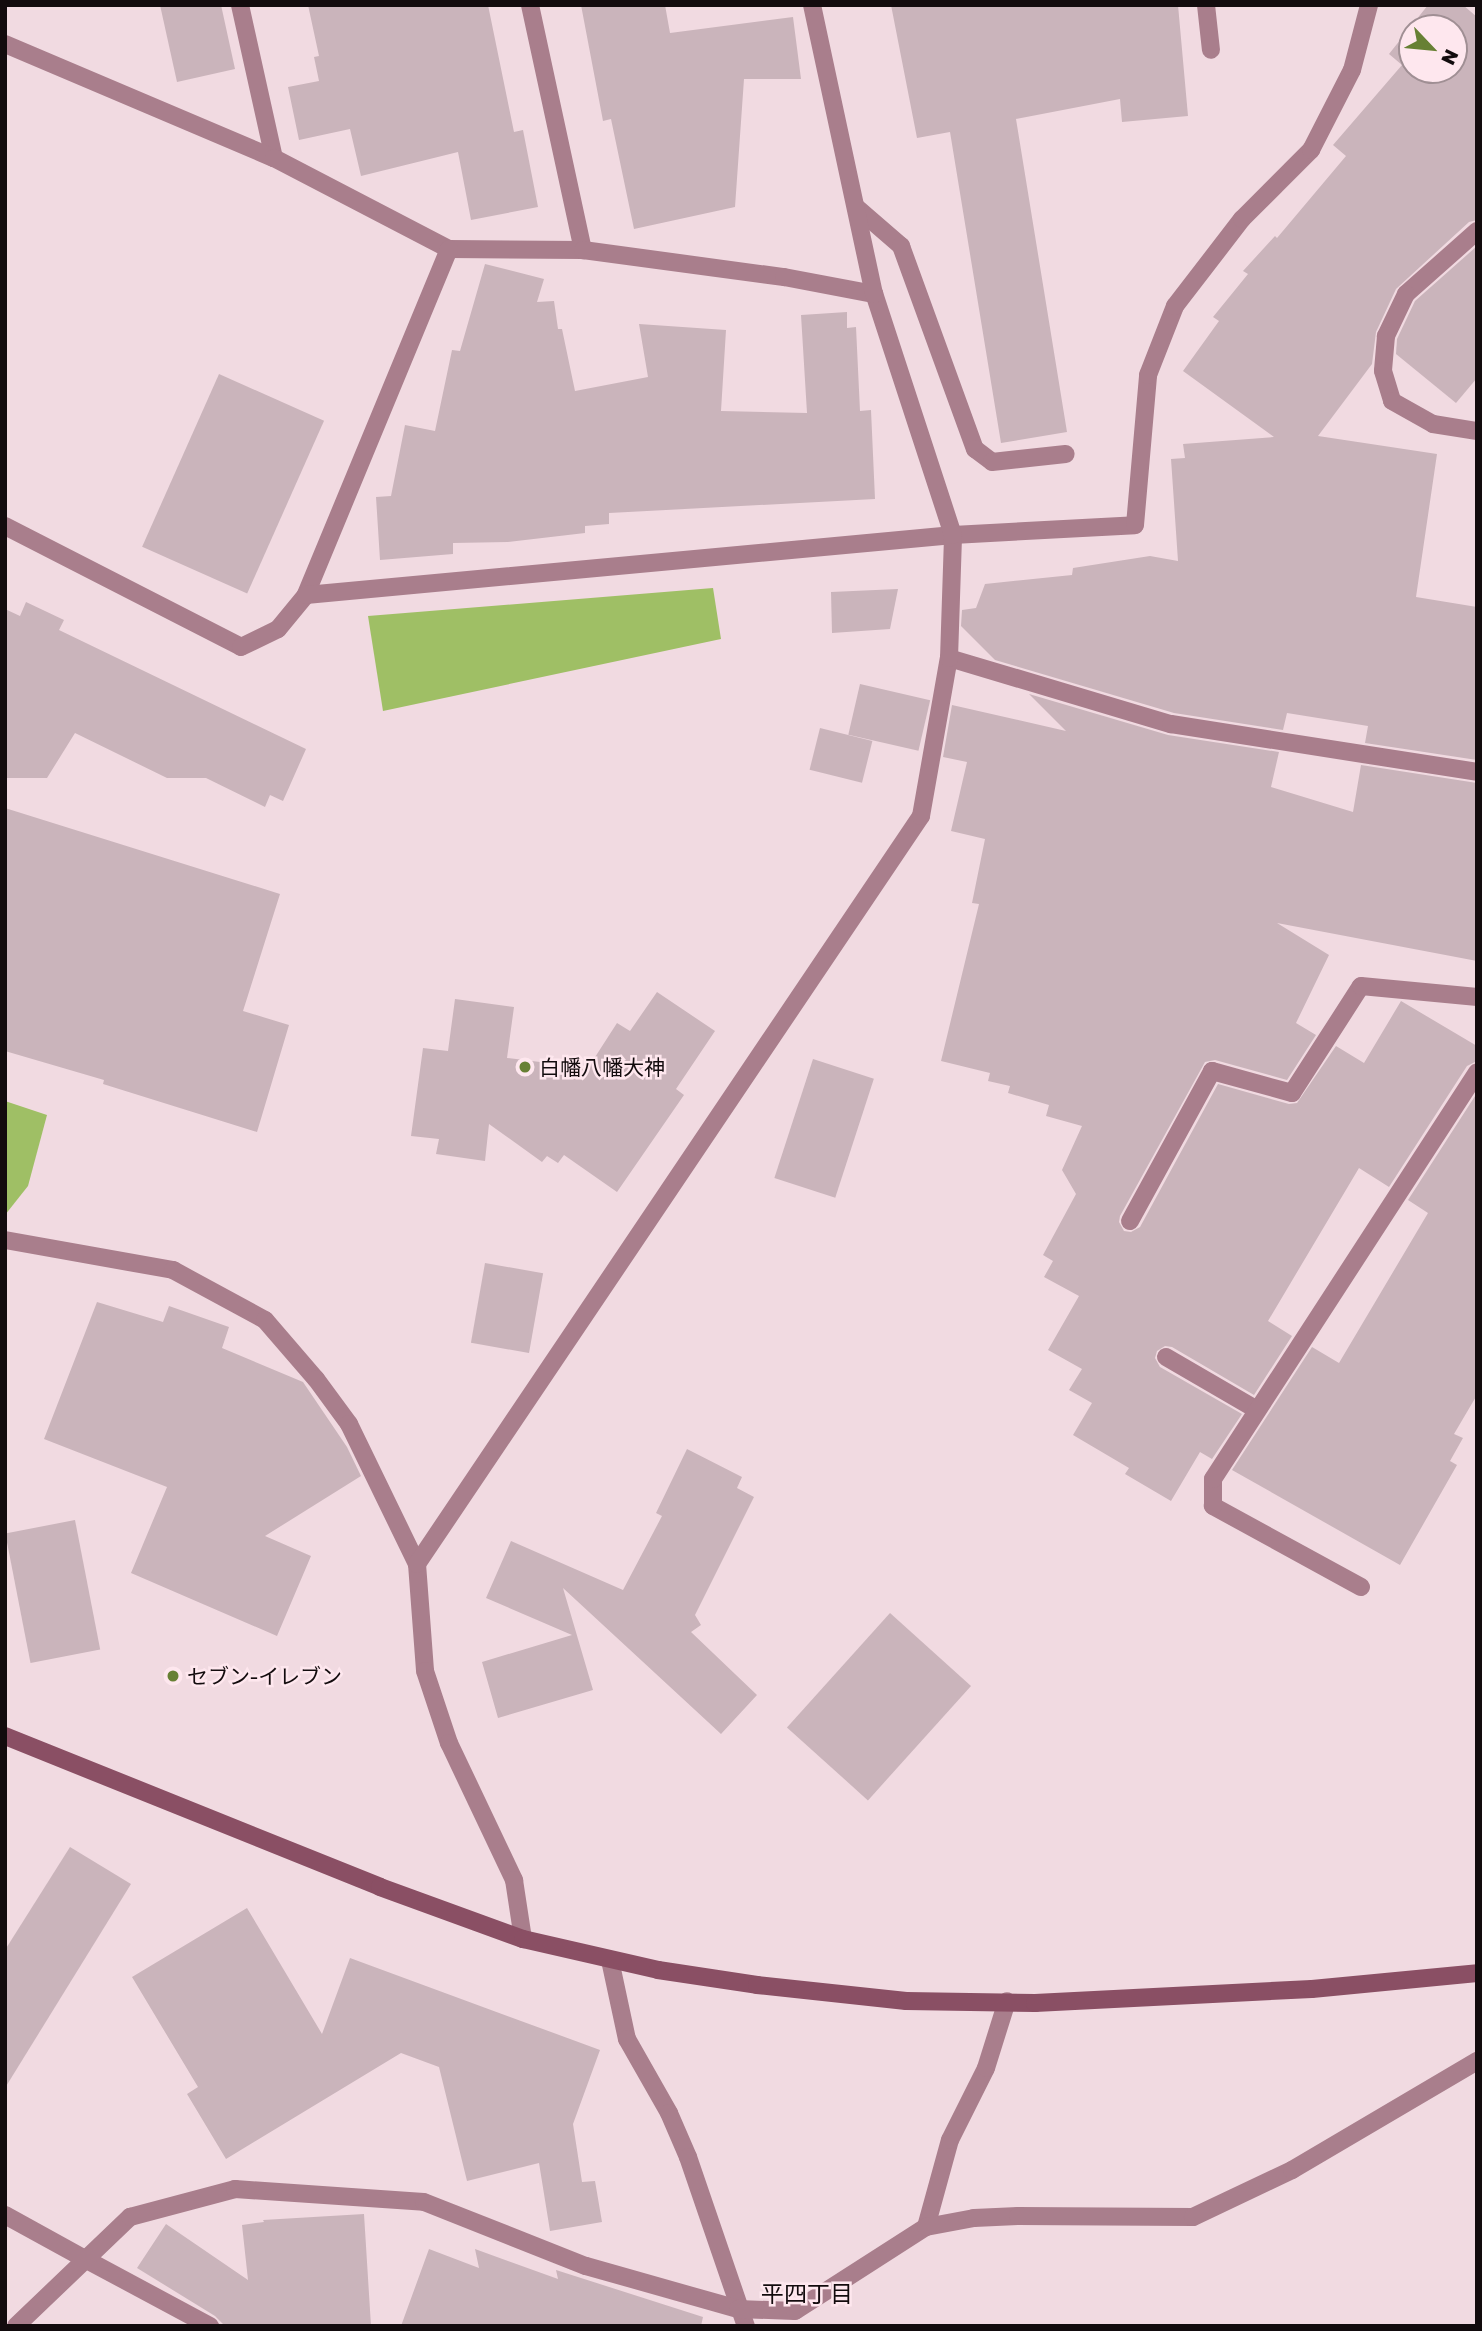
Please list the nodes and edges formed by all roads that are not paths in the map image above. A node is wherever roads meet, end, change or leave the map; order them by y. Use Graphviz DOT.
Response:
graph roads {
  1 [pos="240,5"];
  2 [pos="530,5"];
  3 [pos="811,5"];
  4 [pos="1206,5"];
  5 [pos="1369,5"];
  6 [pos="5,44"];
  7 [pos="1211,50"];
  8 [pos="274,158"];
  9 [pos="856,207"];
  10 [pos="1477,231"];
  11 [pos="449,249"];
  12 [pos="583,250"];
  13 [pos="874,294"];
  14 [pos="1477,431"];
  15 [pos="1066,454"];
  16 [pos="5,526"];
  17 [pos="953,535"];
  18 [pos="306,595"];
  19 [pos="949,658"];
  20 [pos="1477,772"];
  21 [pos="1477,996"];
  22 [pos="1477,1072"];
  23 [pos="1130,1221"];
  24 [pos="5,1240"];
  25 [pos="1166,1357"];
  26 [pos="1257,1410"];
  27 [pos="417,1564"];
  28 [pos="1361,1587"];
  29 [pos="5,1736"];
  30 [pos="523,1939"];
  31 [pos="610,1960"];
  32 [pos="1477,1973"];
  33 [pos="1007,2001"];
  34 [pos="1477,2061"];
  35 [pos="5,2215"];
  36 [pos="926,2227"];
  37 [pos="85,2259"];
  38 [pos="738,2309"];
  39 [pos="16,2326"];
  40 [pos="210,2326"];
  41 [pos="746,2326"];
  1 -- 8 [label="street"];
  2 -- 12 [label="street"];
  3 -- 9 [label="street"];
  4 -- 7 [label="street"];
  5 -- 17 [label="street"];
  6 -- 8 [label="street"];
  8 -- 11 [label="street"];
  9 -- 13 [label="street"];
  9 -- 15 [label="street"];
  10 -- 14 [label="street"];
  11 -- 12 [label="street"];
  11 -- 18 [label="street"];
  12 -- 13 [label="street"];
  13 -- 17 [label="street"];
  16 -- 18 [label="street"];
  17 -- 18 [label="street"];
  17 -- 19 [label="street"];
  19 -- 20 [label="street"];
  19 -- 27 [label="street"];
  21 -- 23 [label="street"];
  22 -- 26 [label="street"];
  24 -- 27 [label="street"];
  25 -- 26 [label="street"];
  26 -- 28 [label="street"];
  27 -- 30 [label="street"];
  29 -- 30 [label="street"];
  30 -- 31 [label="street"];
  31 -- 33 [label="street"];
  31 -- 38 [label="street"];
  32 -- 33 [label="street"];
  33 -- 36 [label="street"];
  34 -- 36 [label="street"];
  35 -- 37 [label="street"];
  36 -- 38 [label="street"];
  37 -- 38 [label="street"];
  37 -- 39 [label="street"];
  37 -- 40 [label="street"];
  38 -- 41 [label="street"];
}
